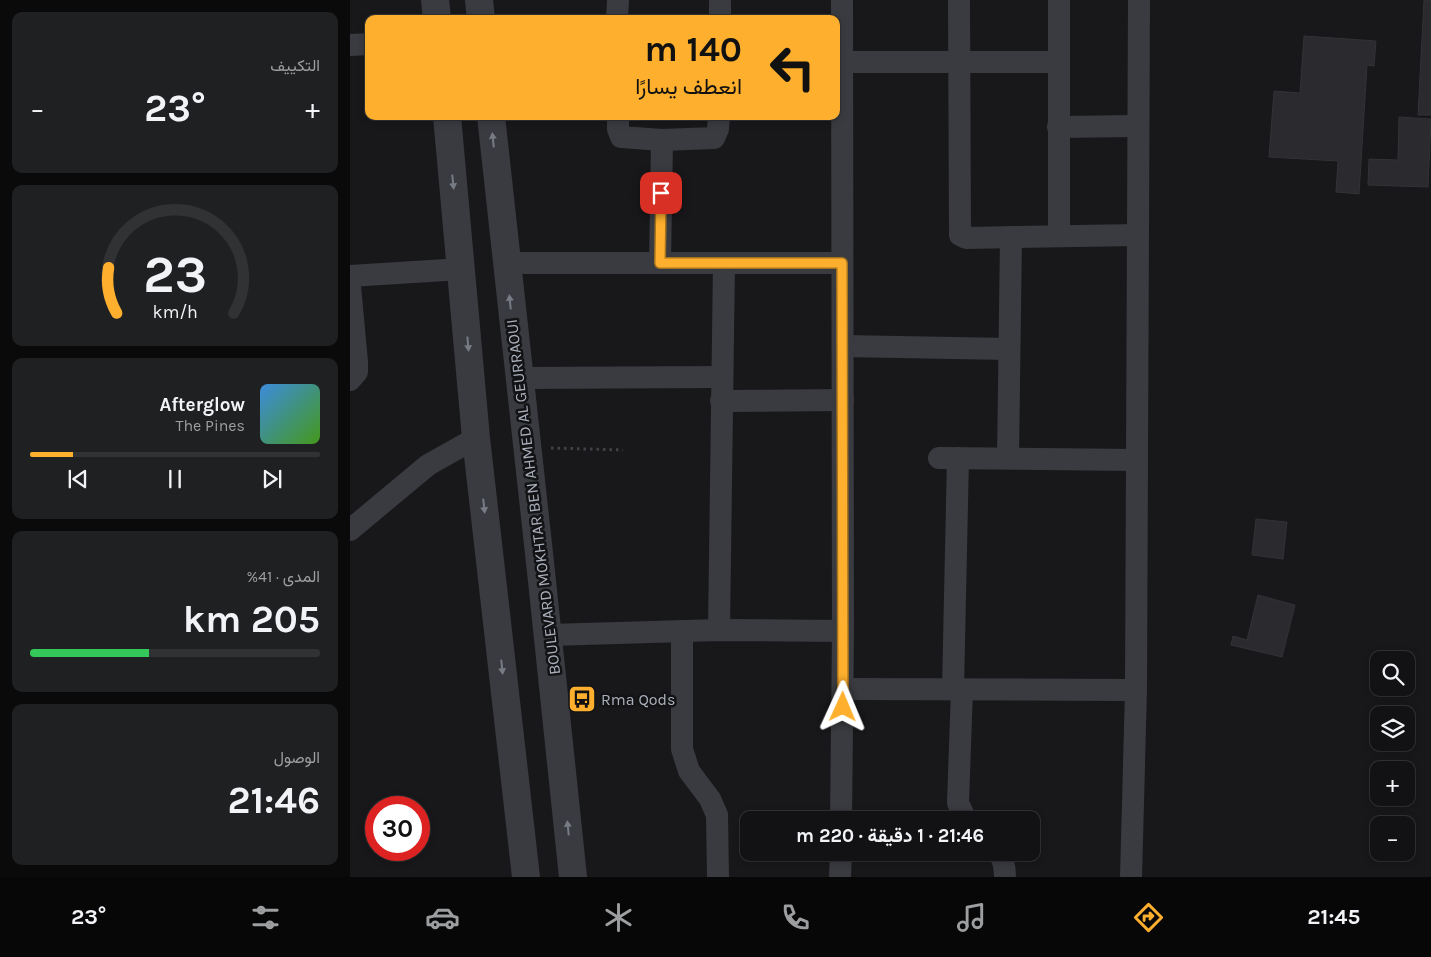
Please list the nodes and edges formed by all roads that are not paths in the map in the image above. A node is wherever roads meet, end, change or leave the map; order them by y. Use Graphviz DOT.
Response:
graph roads {
  1 [pos="435,0"];
  2 [pos="480,0"];
  3 [pos="618,0"];
  4 [pos="720,0"];
  5 [pos="842,0"];
  6 [pos="959,0"];
  7 [pos="1059,0"];
  8 [pos="1138,0"];
  9 [pos="437,15"];
  10 [pos="481,15"];
  11 [pos="617,15"];
  12 [pos="720,15"];
  13 [pos="840,41"];
  14 [pos="365,44"];
  15 [pos="350,45"];
  16 [pos="840,62"];
  17 [pos="960,62"];
  18 [pos="1058,62"];
  19 [pos="447,120"];
  20 [pos="491,120"];
  21 [pos="618,120"];
  22 [pos="719,120"];
  23 [pos="840,120"];
  24 [pos="1136,126"];
  25 [pos="1058,127"];
  26 [pos="662,140"];
  27 [pos="1137,235"];
  28 [pos="1059,236"];
  29 [pos="1011,237"];
  30 [pos="506,263"];
  31 [pos="660,263"];
  32 [pos="724,263"];
  33 [pos="842,263"];
  34 [pos="462,269"];
  35 [pos="350,276"];
  36 [pos="350,286"];
  37 [pos="843,346"];
  38 [pos="1009,349"];
  39 [pos="722,377"];
  40 [pos="518,378"];
  41 [pos="350,380"];
  42 [pos="843,400"];
  43 [pos="721,401"];
  44 [pos="476,438"];
  45 [pos="1008,458"];
  46 [pos="1136,460"];
  47 [pos="350,530"];
  48 [pos="719,630"];
  49 [pos="682,631"];
  50 [pos="843,631"];
  51 [pos="550,635"];
  52 [pos="843,689"];
  53 [pos="958,689"];
  54 [pos="1136,690"];
  55 [pos="841,811"];
  56 [pos="962,811"];
  57 [pos="840,861"];
  58 [pos="1003,861"];
  59 [pos="526,877"];
  60 [pos="573,877"];
  61 [pos="718,877"];
  62 [pos="840,877"];
  63 [pos="1005,877"];
  64 [pos="1131,877"];
  1 -- 9 [label="street"];
  2 -- 10 [label="street"];
  3 -- 11 [label="street"];
  4 -- 12 [label="street"];
  5 -- 13 [label="street"];
  6 -- 17 [label="street"];
  7 -- 18 [label="street"];
  8 -- 24 [label="street"];
  14 -- 15 [label="street"];
  16 -- 17 [label="street"];
  17 -- 18 [label="street"];
  17 -- 29 [label="street"];
  18 -- 25 [label="street"];
  19 -- 34 [label="street, one-way"];
  30 -- 20 [label="street, BOULEVARD MOKHTAR BEN AHMED AL GEURRAOUI, one-way"];
  21 -- 26 [label="street"];
  22 -- 26 [label="street"];
  23 -- 33 [label="street"];
  24 -- 25 [label="street"];
  24 -- 27 [label="street"];
  25 -- 28 [label="street"];
  26 -- 31 [label="street"];
  27 -- 28 [label="street"];
  27 -- 46 [label="street"];
  28 -- 29 [label="street"];
  29 -- 38 [label="street"];
  30 -- 31 [label="street"];
  40 -- 30 [label="street, BOULEVARD MOKHTAR BEN AHMED AL GEURRAOUI, one-way"];
  31 -- 32 [label="street"];
  32 -- 33 [label="street"];
  32 -- 39 [label="street"];
  33 -- 37 [label="street"];
  34 -- 35 [label="street"];
  34 -- 44 [label="street, one-way"];
  36 -- 41 [label="street"];
  37 -- 38 [label="street"];
  37 -- 42 [label="street"];
  38 -- 45 [label="street"];
  39 -- 40 [label="street"];
  39 -- 43 [label="street"];
  40 -- 51 [label="street, BOULEVARD MOKHTAR BEN AHMED AL GEURRAOUI"];
  42 -- 43 [label="street"];
  42 -- 50 [label="street"];
  43 -- 48 [label="street"];
  44 -- 47 [label="street"];
  44 -- 59 [label="street, one-way"];
  45 -- 46 [label="street"];
  45 -- 53 [label="street"];
  46 -- 54 [label="street"];
  48 -- 49 [label="street"];
  48 -- 50 [label="street"];
  49 -- 51 [label="street"];
  49 -- 61 [label="street"];
  50 -- 52 [label="street"];
  60 -- 51 [label="street, BOULEVARD MOKHTAR BEN AHMED AL GEURRAOUI, one-way"];
  52 -- 53 [label="street"];
  52 -- 55 [label="street"];
  53 -- 54 [label="street"];
  53 -- 56 [label="street"];
  54 -- 64 [label="street"];
  57 -- 62 [label="street"];
  58 -- 63 [label="street"];
}
